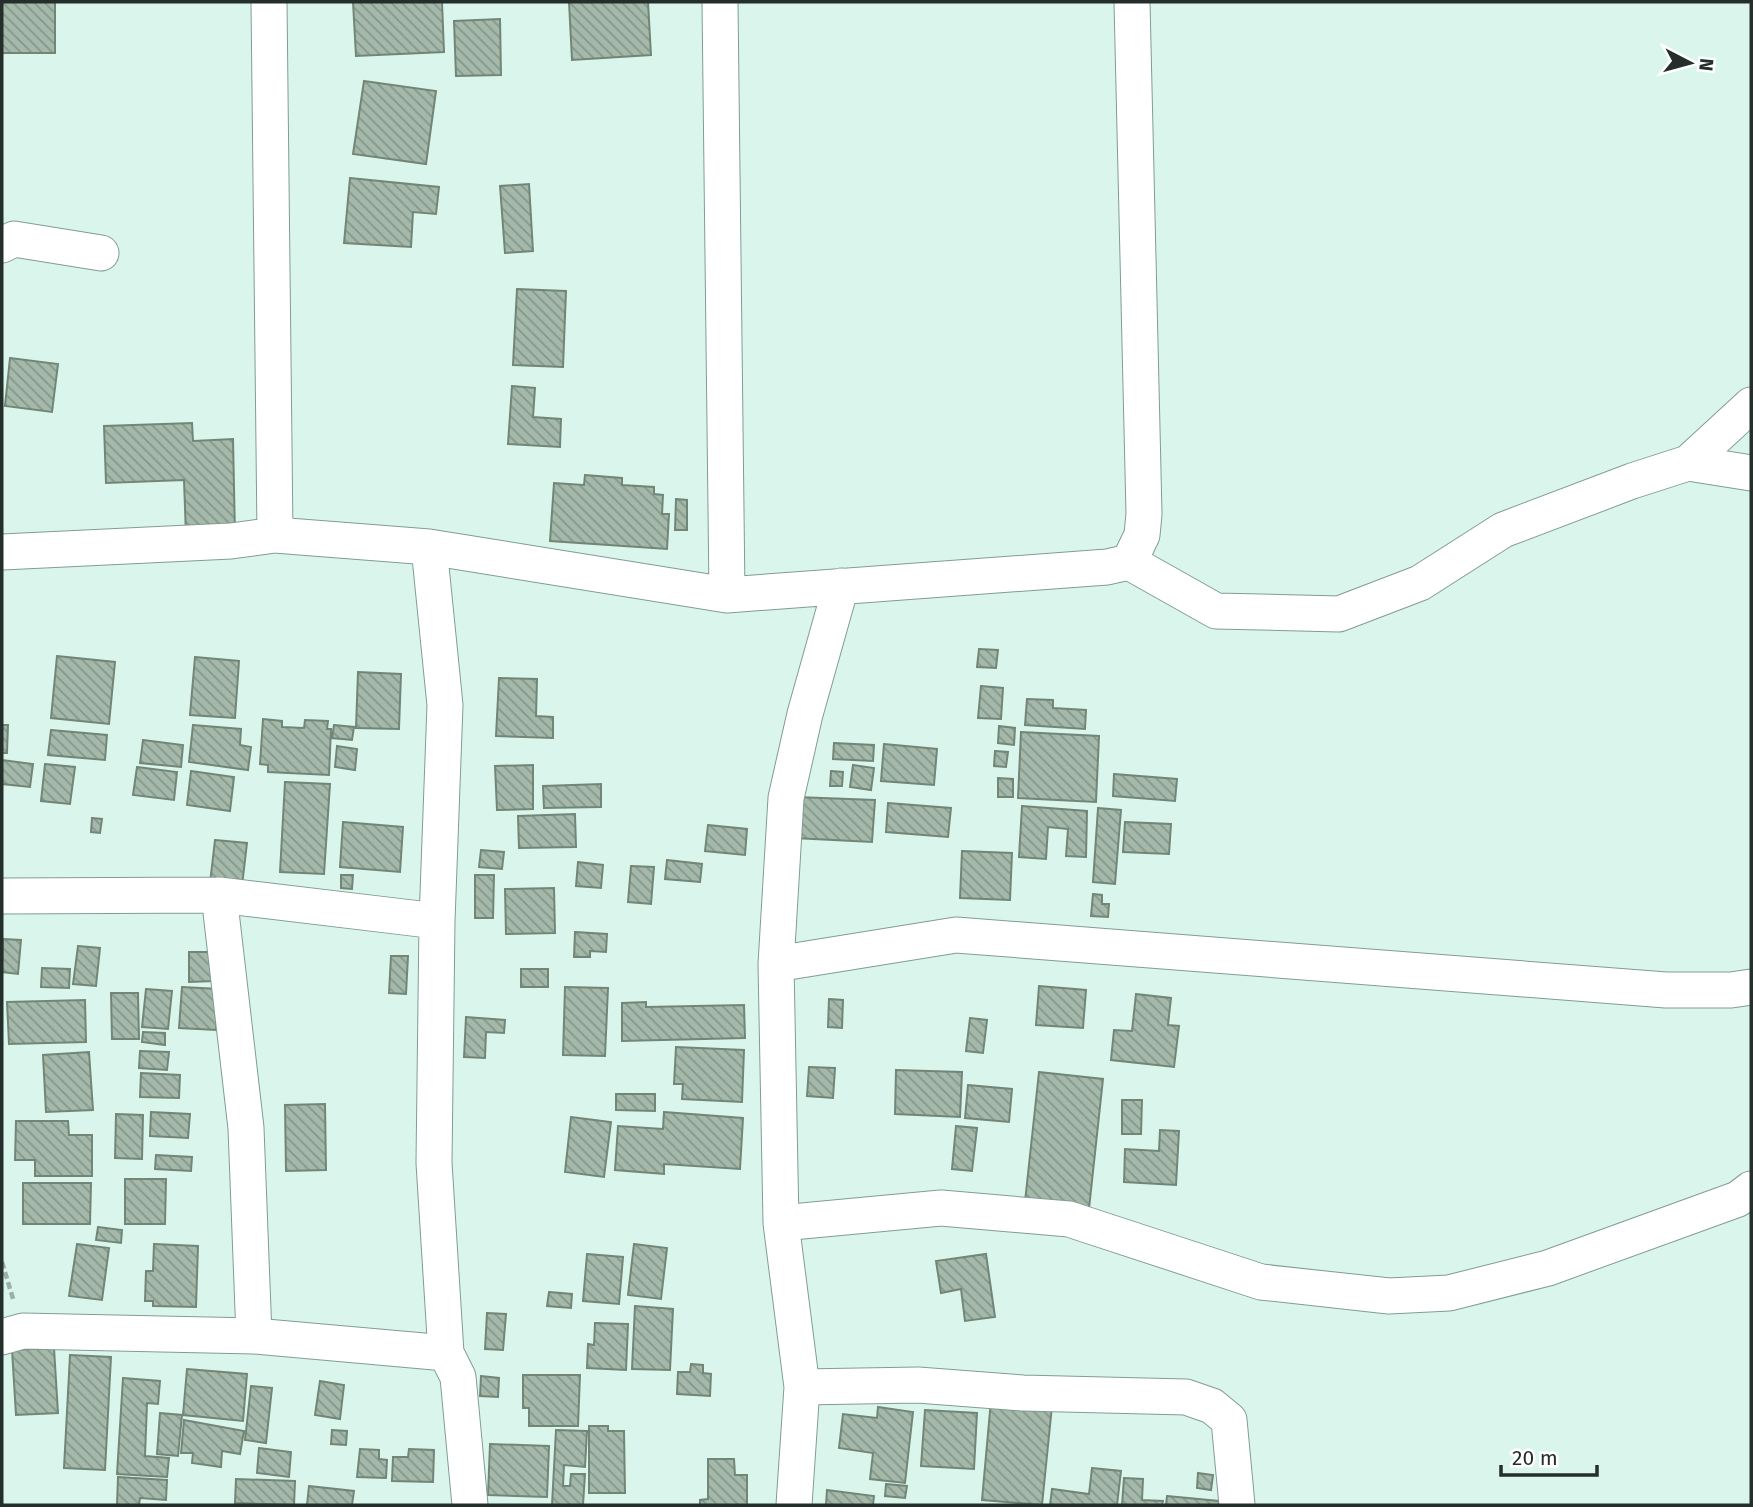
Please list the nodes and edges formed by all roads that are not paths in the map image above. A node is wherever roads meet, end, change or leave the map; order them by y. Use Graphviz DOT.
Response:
graph roads {
  1 [pos="269,2"];
  2 [pos="720,2"];
  3 [pos="1132,2"];
  4 [pos="2,245"];
  5 [pos="101,253"];
  6 [pos="1751,405"];
  7 [pos="1688,463"];
  8 [pos="1751,473"];
  9 [pos="275,535"];
  10 [pos="429,547"];
  11 [pos="2,552"];
  12 [pos="1129,562"];
  13 [pos="841,586"];
  14 [pos="727,595"];
  15 [pos="219,895"];
  16 [pos="2,896"];
  17 [pos="437,921"];
  18 [pos="776,964"];
  19 [pos="1751,987"];
  20 [pos="1751,1189"];
  21 [pos="781,1223"];
  22 [pos="254,1336"];
  23 [pos="2,1337"];
  24 [pos="446,1353"];
  25 [pos="802,1387"];
  26 [pos="470,1505"];
  27 [pos="794,1505"];
  28 [pos="1237,1505"];
  1 -- 9 [label="street"];
  2 -- 14 [label="street"];
  3 -- 12 [label="street"];
  4 -- 5 [label="street"];
  6 -- 7 [label="street"];
  7 -- 8 [label="street"];
  7 -- 12 [label="street"];
  9 -- 10 [label="street"];
  9 -- 11 [label="street"];
  10 -- 14 [label="street"];
  10 -- 17 [label="street"];
  12 -- 13 [label="street"];
  13 -- 14 [label="street"];
  13 -- 18 [label="street"];
  15 -- 16 [label="street"];
  15 -- 17 [label="street"];
  15 -- 22 [label="street"];
  17 -- 24 [label="street"];
  18 -- 19 [label="street"];
  18 -- 21 [label="street"];
  20 -- 21 [label="street"];
  21 -- 25 [label="street"];
  22 -- 23 [label="street"];
  22 -- 24 [label="street"];
  24 -- 26 [label="street"];
  25 -- 27 [label="street"];
  25 -- 28 [label="street"];
}
